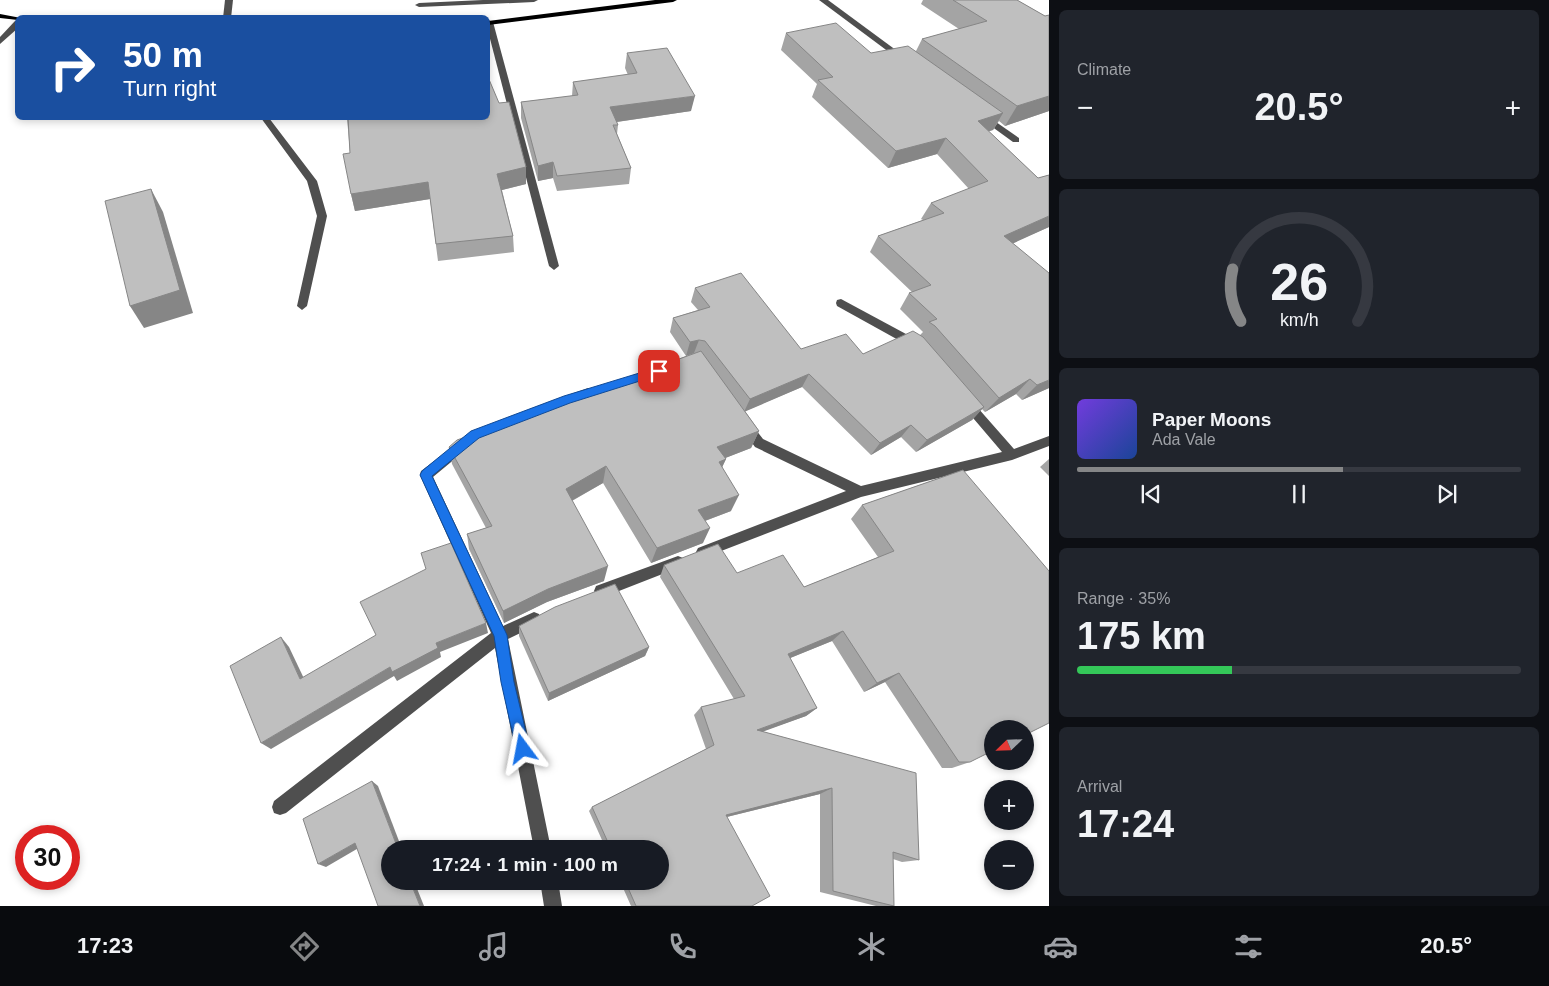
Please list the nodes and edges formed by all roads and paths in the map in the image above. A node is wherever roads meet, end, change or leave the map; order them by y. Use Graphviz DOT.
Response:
graph roads {
  1 [pos="229,0"];
  2 [pos="534,0"];
  3 [pos="673,0"];
  4 [pos="823,0"];
  5 [pos="418,6"];
  6 [pos="228,15"];
  7 [pos="0,16"];
  8 [pos="15,18"];
  9 [pos="490,23"];
  10 [pos="15,26"];
  11 [pos="490,30"];
  12 [pos="0,42"];
  13 [pos="912,64"];
  14 [pos="976,111"];
  15 [pos="266,120"];
  16 [pos="1016,140"];
  17 [pos="554,266"];
  18 [pos="841,303"];
  19 [pos="302,306"];
  20 [pos="925,354"];
  21 [pos="604,388"];
  22 [pos="956,390"];
  23 [pos="736,413"];
  24 [pos="521,417"];
  25 [pos="475,434"];
  26 [pos="1049,441"];
  27 [pos="1012,455"];
  28 [pos="860,492"];
  29 [pos="585,597"];
  30 [pos="548,611"];
  31 [pos="500,635"];
  32 [pos="280,807"];
  33 [pos="541,840"];
  34 [pos="550,890"];
  35 [pos="553,906"];
  1 -- 6 [label="street"];
  2 -- 5 [label="street"];
  3 -- 9 [label="main road"];
  4 -- 13 [label="street"];
  7 -- 8 [label="main road"];
  10 -- 12 [label="street"];
  11 -- 17 [label="street"];
  14 -- 16 [label="street"];
  15 -- 19 [label="street"];
  18 -- 20 [label="street"];
  21 -- 24 [label="street"];
  22 -- 27 [label="street"];
  23 -- 28 [label="street"];
  25 -- 31 [label="street"];
  26 -- 27 [label="street"];
  27 -- 28 [label="street"];
  28 -- 29 [label="street"];
  30 -- 31 [label="street"];
  31 -- 32 [label="street"];
  31 -- 33 [label="street"];
  34 -- 35 [label="street"];
}
